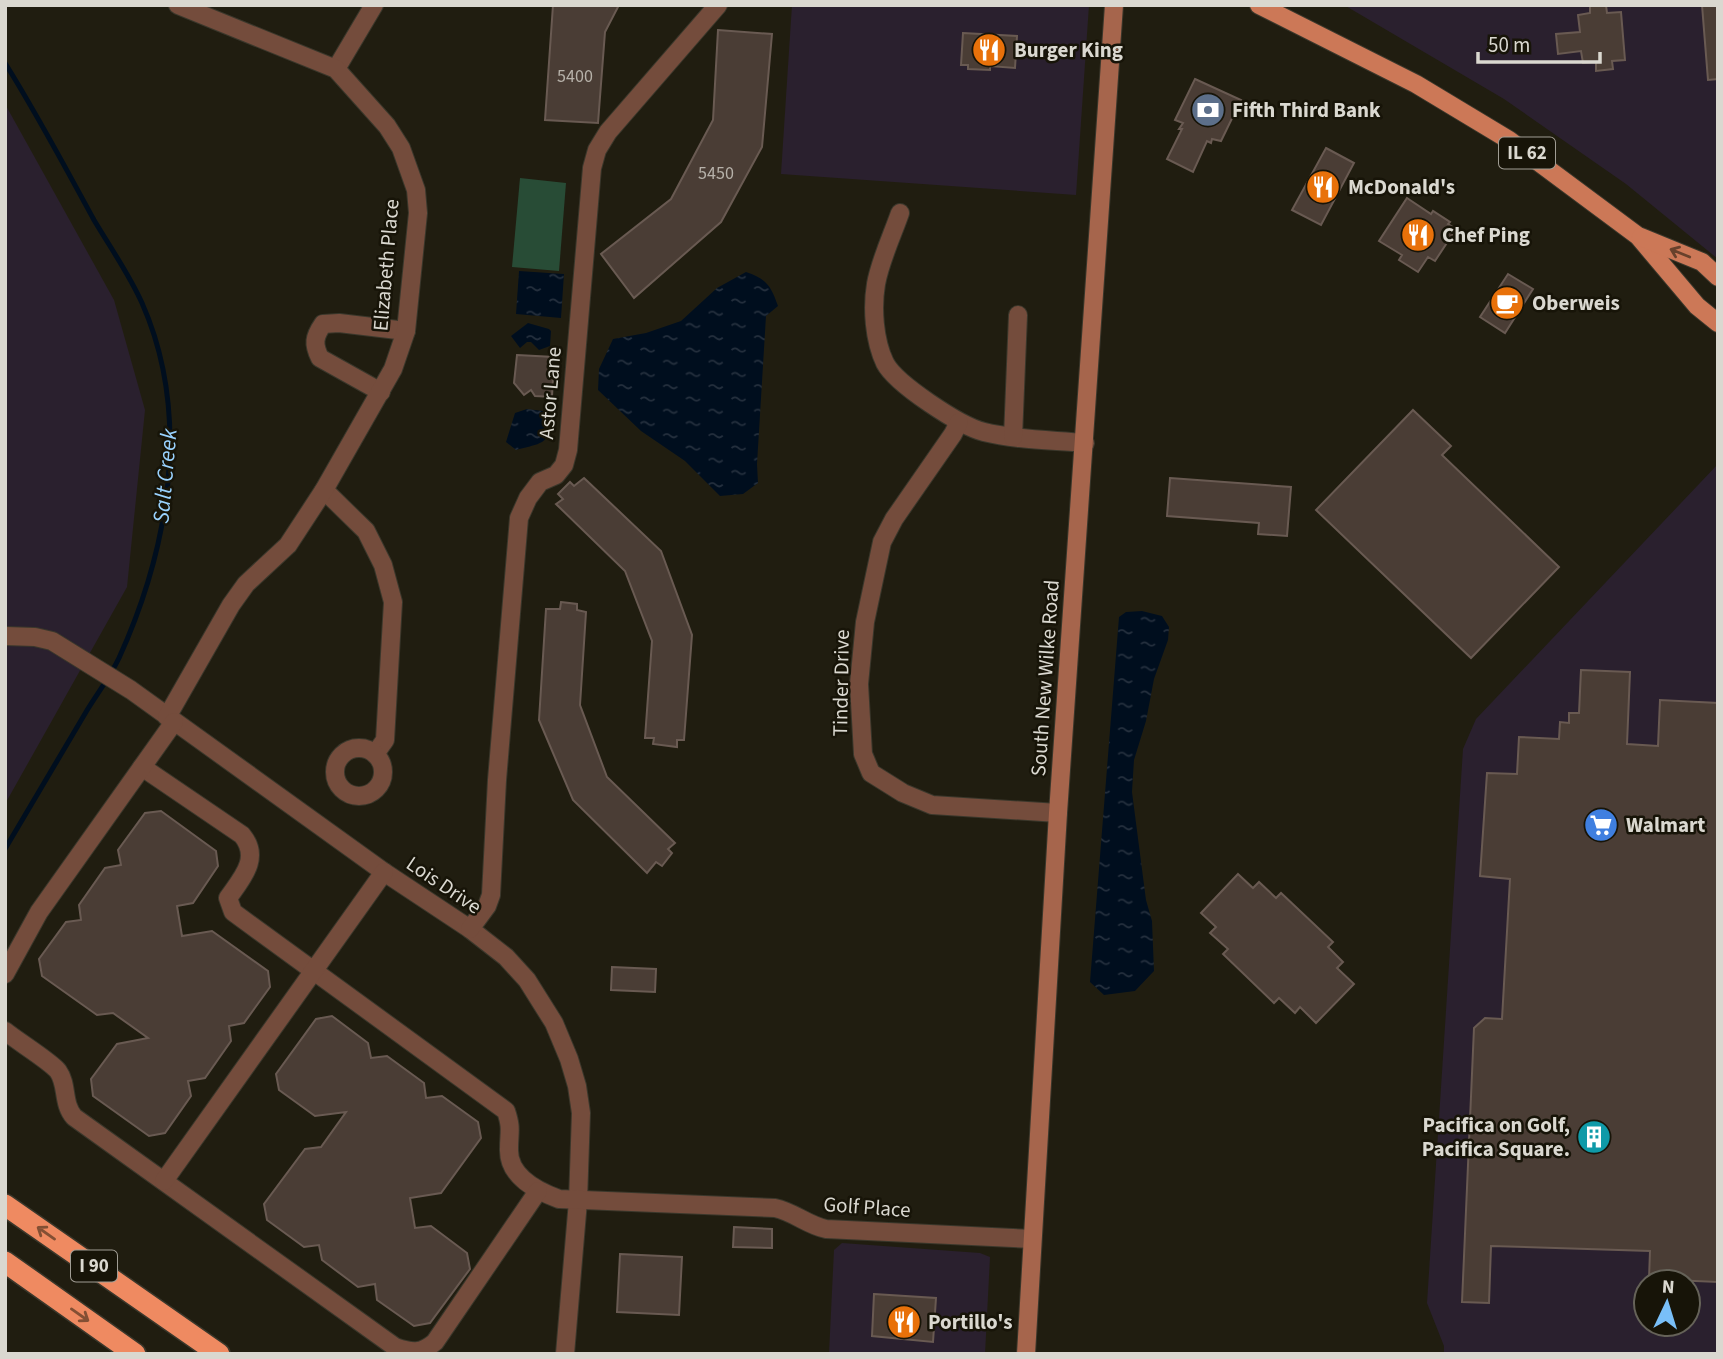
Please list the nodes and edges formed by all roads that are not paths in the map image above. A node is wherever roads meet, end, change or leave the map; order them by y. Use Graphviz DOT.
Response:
graph roads {
  1 [pos="178,5"];
  2 [pos="374,5"];
  3 [pos="718,5"];
  4 [pos="1114,5"];
  5 [pos="1259,5"];
  6 [pos="336,69"];
  7 [pos="900,213"];
  8 [pos="1638,236"];
  9 [pos="1718,277"];
  10 [pos="1018,315"];
  11 [pos="1718,323"];
  12 [pos="406,331"];
  13 [pos="381,392"];
  14 [pos="959,422"];
  15 [pos="1013,437"];
  16 [pos="1085,443"];
  17 [pos="324,490"];
  18 [pos="5,636"];
  19 [pos="170,720"];
  20 [pos="375,754"];
  21 [pos="142,767"];
  22 [pos="1058,813"];
  23 [pos="384,872"];
  24 [pos="470,929"];
  25 [pos="314,971"];
  26 [pos="5,974"];
  27 [pos="5,1031"];
  28 [pos="164,1181"];
  29 [pos="538,1191"];
  30 [pos="578,1201"];
  31 [pos="5,1205"];
  32 [pos="1032,1239"];
  33 [pos="5,1262"];
  34 [pos="135,1354"];
  35 [pos="219,1354"];
  36 [pos="565,1354"];
  37 [pos="1026,1354"];
  1 -- 6 [label="street, Elizabeth Place"];
  2 -- 6 [label="street"];
  3 -- 24 [label="street, Astor Lane"];
  4 -- 16 [label="main road, South New Wilke Road"];
  5 -- 8 [label="main road, IL 62"];
  6 -- 12 [label="street, Elizabeth Place"];
  7 -- 14 [label="street"];
  9 -- 8 [label="main road, IL 62, one-way"];
  8 -- 11 [label="main road, IL 62"];
  10 -- 15 [label="street"];
  12 -- 13 [label="street, Elizabeth Place"];
  12 -- 13 [label="street"];
  13 -- 17 [label="street, Elizabeth Place"];
  14 -- 15 [label="street"];
  14 -- 22 [label="street, Tinder Drive"];
  15 -- 16 [label="street"];
  16 -- 22 [label="main road, South New Wilke Road"];
  17 -- 19 [label="street, Elizabeth Place"];
  17 -- 20 [label="street"];
  18 -- 19 [label="street, Lois Drive"];
  19 -- 21 [label="street, Elizabeth Place"];
  19 -- 23 [label="street, Lois Drive"];
  21 -- 25 [label="street"];
  21 -- 26 [label="street, Elizabeth Place"];
  22 -- 32 [label="main road, South New Wilke Road"];
  23 -- 24 [label="street, Lois Drive"];
  23 -- 25 [label="street"];
  24 -- 30 [label="street, Lois Drive"];
  25 -- 28 [label="street"];
  25 -- 29 [label="street"];
  27 -- 28 [label="street"];
  28 -- 29 [label="street"];
  29 -- 30 [label="street, Golf Place"];
  30 -- 32 [label="street, Golf Place"];
  30 -- 36 [label="street, Lois Drive"];
  35 -- 31 [label="highway, I 90, one-way"];
  32 -- 37 [label="main road, South New Wilke Road"];
  33 -- 34 [label="highway, I 90, one-way"];
}
